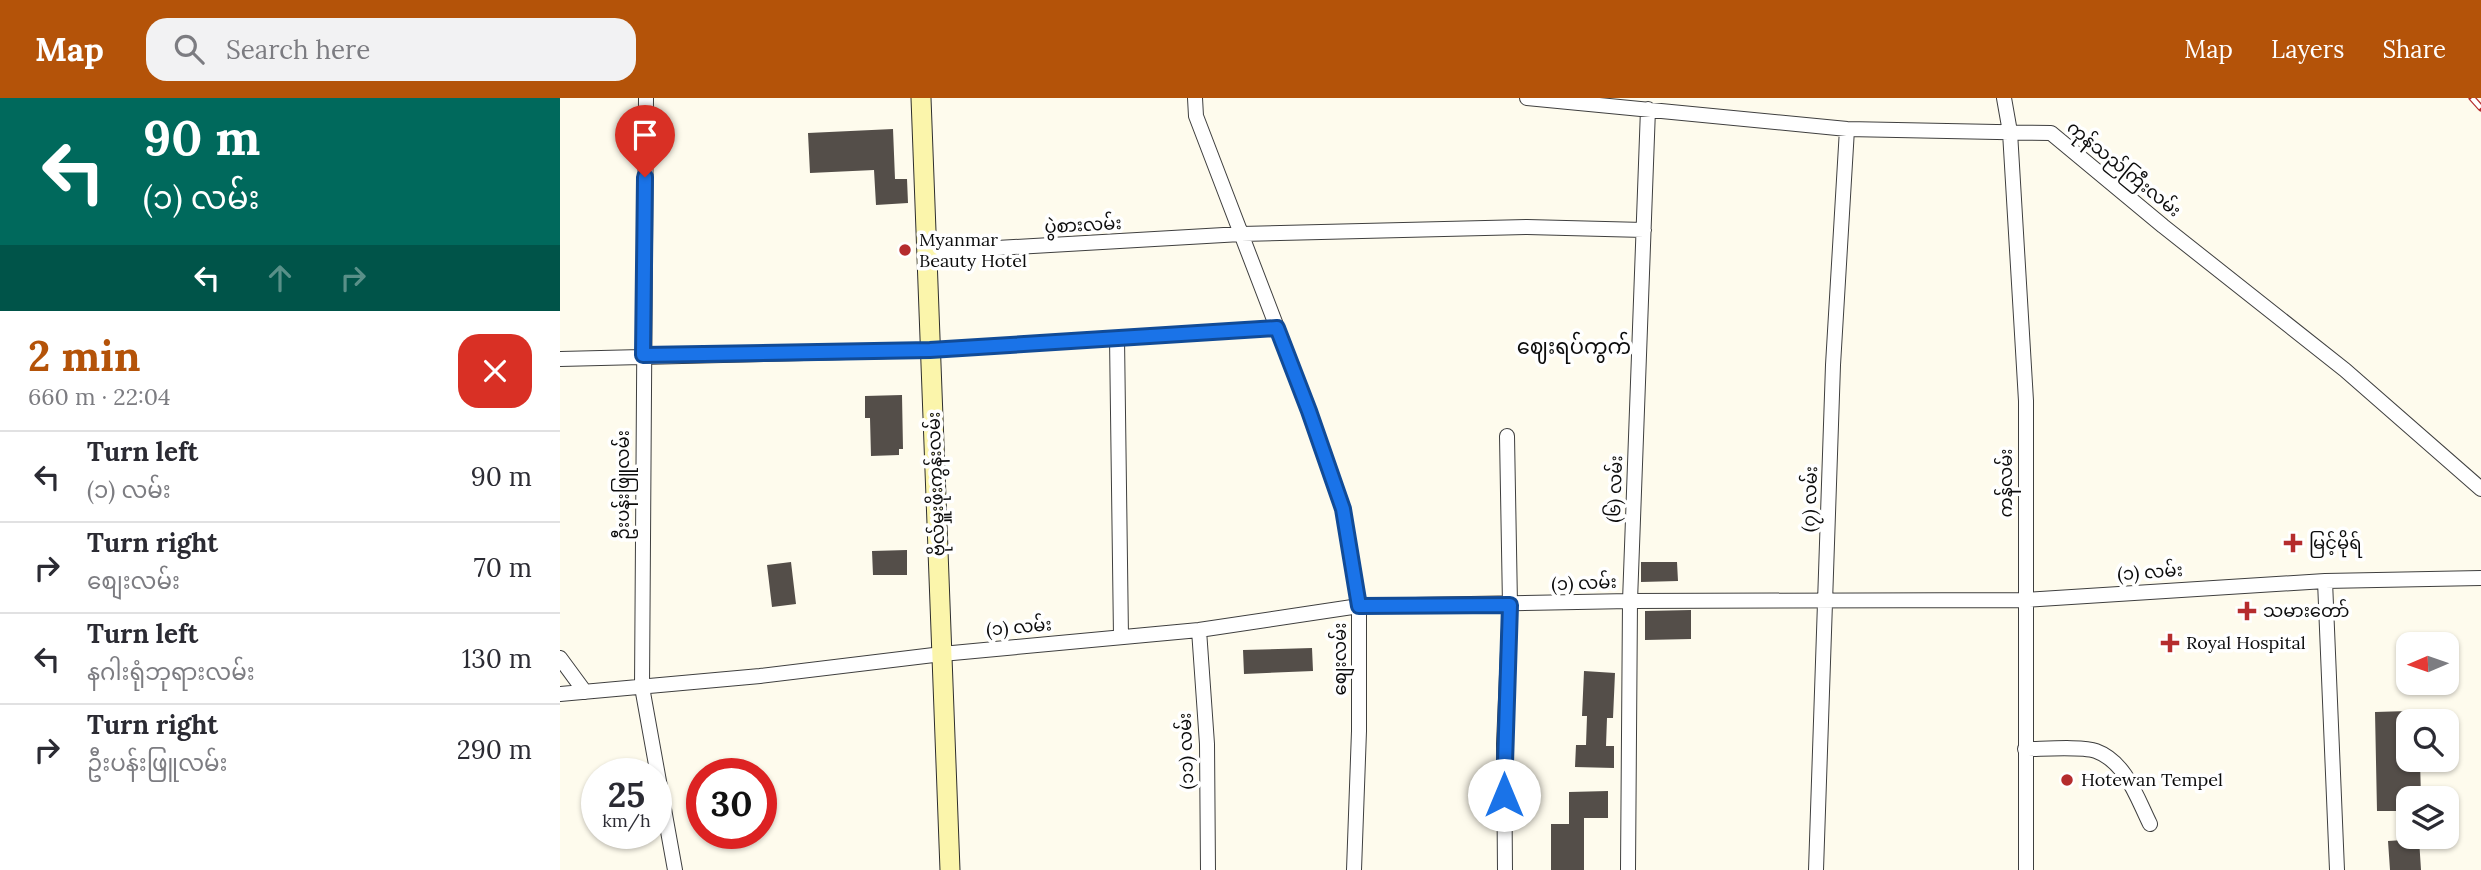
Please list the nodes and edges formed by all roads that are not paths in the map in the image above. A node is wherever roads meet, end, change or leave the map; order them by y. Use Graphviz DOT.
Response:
graph roads {
  1 [pos="646,98"];
  2 [pos="921,98"];
  3 [pos="1195,98"];
  4 [pos="1527,98"];
  5 [pos="2004,98"];
  6 [pos="1648,110"];
  7 [pos="1847,129"];
  8 [pos="2010,132"];
  9 [pos="1644,230"];
  10 [pos="1241,234"];
  11 [pos="927,252"];
  12 [pos="1277,328"];
  13 [pos="1117,338"];
  14 [pos="930,350"];
  15 [pos="643,355"];
  16 [pos="560,359"];
  17 [pos="1507,436"];
  18 [pos="2481,489"];
  19 [pos="2481,578"];
  20 [pos="2325,581"];
  21 [pos="1827,599"];
  22 [pos="2025,600"];
  23 [pos="1630,601"];
  24 [pos="1510,605"];
  25 [pos="1359,606"];
  26 [pos="1199,630"];
  27 [pos="1122,637"];
  28 [pos="942,654"];
  29 [pos="560,658"];
  30 [pos="642,687"];
  31 [pos="585,692"];
  32 [pos="560,694"];
  33 [pos="2025,749"];
  34 [pos="2150,824"];
  35 [pos="675,870"];
  36 [pos="950,870"];
  37 [pos="1208,870"];
  38 [pos="1354,870"];
  39 [pos="1505,870"];
  40 [pos="1628,870"];
  41 [pos="1816,870"];
  42 [pos="2026,870"];
  43 [pos="2337,870"];
  1 -- 15 [label="street, ဦးပန်းဖြူလမ်း"];
  2 -- 11 [label="street, ဗိုလ်မှူးဖိုးကွန်းလမ်း"];
  3 -- 10 [label="street, စျေးလမ်း"];
  4 -- 6 [label="street, ကုန်သည်ကြီးလမ်း"];
  5 -- 8 [label="street, ကန်လမ်း"];
  6 -- 7 [label="street, ကုန်သည်ကြီးလမ်း"];
  6 -- 9 [label="street, (၆) လမ်း"];
  7 -- 8 [label="street, ကုန်သည်ကြီးလမ်း"];
  7 -- 21 [label="street, (၇) လမ်း"];
  8 -- 18 [label="street, ကုန်သည်ကြီးလမ်း"];
  8 -- 22 [label="street, ကန်လမ်း"];
  9 -- 10 [label="street, ပွဲစားလမ်း"];
  9 -- 23 [label="street, (၆) လမ်း"];
  10 -- 11 [label="street, ပွဲစားလမ်း"];
  10 -- 12 [label="street, စျေးလမ်း"];
  11 -- 14 [label="street, ဗိုလ်မှူးဖိုးကွန်းလမ်း"];
  12 -- 13 [label="street"];
  12 -- 25 [label="street, စျေးလမ်း"];
  13 -- 14 [label="street"];
  13 -- 27 [label="street"];
  14 -- 15 [label="street"];
  14 -- 28 [label="street, ဗိုလ်မှူးဖိုးကွန်းလမ်း"];
  15 -- 16 [label="street"];
  15 -- 30 [label="street, ဦးပန်းဖြူလမ်း"];
  17 -- 24 [label="street"];
  19 -- 20 [label="street"];
  20 -- 22 [label="street, (၁) လမ်း"];
  20 -- 43 [label="street"];
  21 -- 22 [label="street, (၁) လမ်း"];
  21 -- 23 [label="street, (၁) လမ်း"];
  21 -- 41 [label="street, (၇) လမ်း"];
  22 -- 33 [label="street, ကန်လမ်း"];
  23 -- 24 [label="street, (၁) လမ်း"];
  23 -- 40 [label="street, (၆) လမ်း"];
  24 -- 25 [label="street, (၁) လမ်း"];
  24 -- 39 [label="street"];
  25 -- 26 [label="street, (၁) လမ်း"];
  25 -- 38 [label="street, စျေးလမ်း"];
  26 -- 27 [label="street, (၁) လမ်း"];
  26 -- 37 [label="street, (၁၁) လမ်း"];
  27 -- 28 [label="street, (၁) လမ်း"];
  28 -- 30 [label="street, (၁) လမ်း"];
  28 -- 36 [label="street, ဗိုလ်မှူးဖိုးကွန်းလမ်း"];
  29 -- 31 [label="street"];
  30 -- 31 [label="street, (၁) လမ်း"];
  30 -- 35 [label="street, ဦးပန်းဖြူလမ်း"];
  31 -- 32 [label="street, (၁) လမ်း"];
  33 -- 34 [label="street"];
  33 -- 42 [label="street, ကန်လမ်း"];
}
